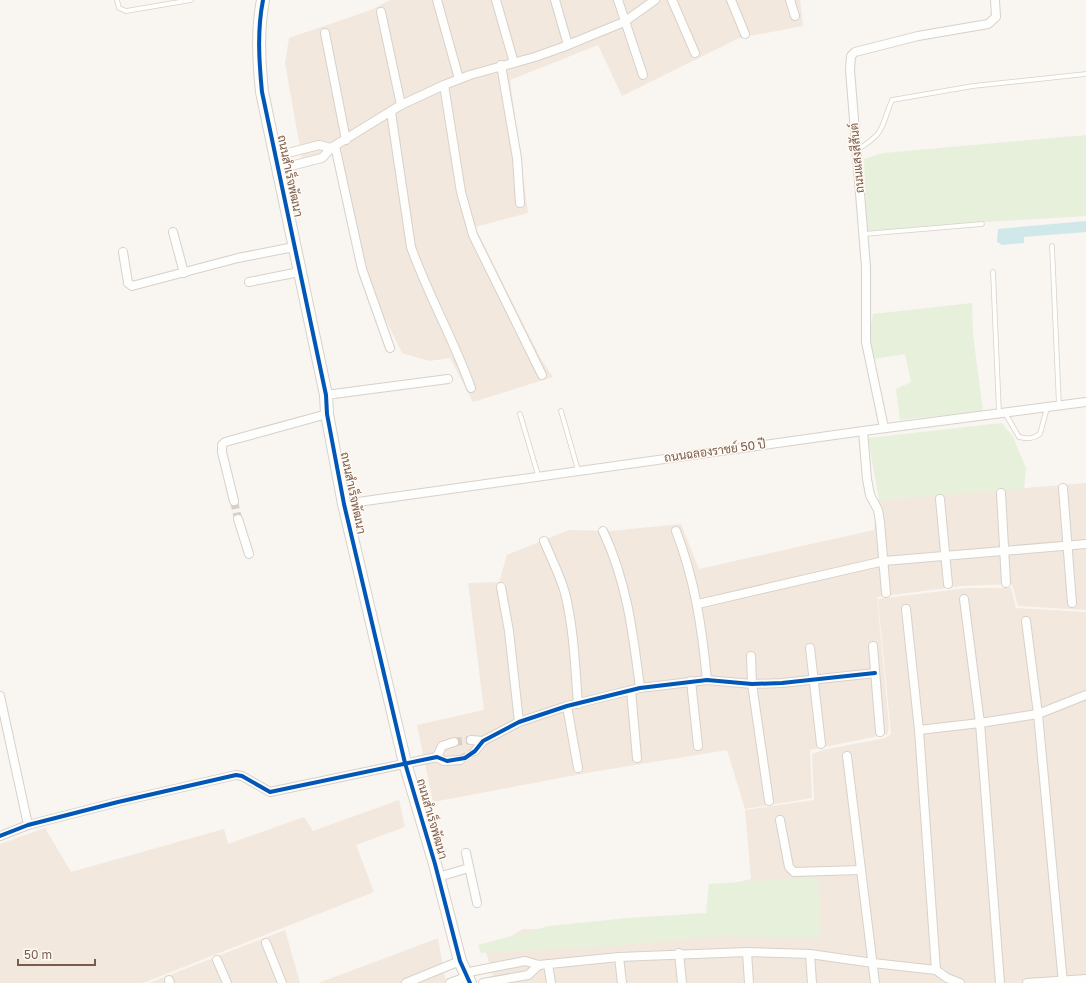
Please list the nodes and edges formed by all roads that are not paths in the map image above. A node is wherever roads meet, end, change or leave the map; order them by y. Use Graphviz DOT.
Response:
graph roads {
  1 [pos="118,0"];
  2 [pos="192,0"];
  3 [pos="263,0"];
  4 [pos="438,0"];
  5 [pos="496,0"];
  6 [pos="555,0"];
  7 [pos="618,0"];
  8 [pos="655,0"];
  9 [pos="672,0"];
  10 [pos="731,0"];
  11 [pos="790,0"];
  12 [pos="995,0"];
  13 [pos="381,12"];
  14 [pos="795,16"];
  15 [pos="624,22"];
  16 [pos="325,33"];
  17 [pos="745,34"];
  18 [pos="568,45"];
  19 [pos="695,54"];
  20 [pos="514,63"];
  21 [pos="501,66"];
  22 [pos="1086,74"];
  23 [pos="643,76"];
  24 [pos="459,79"];
  25 [pos="444,85"];
  26 [pos="401,105"];
  27 [pos="391,112"];
  28 [pos="346,140"];
  29 [pos="333,147"];
  30 [pos="857,150"];
  31 [pos="276,156"];
  32 [pos="279,169"];
  33 [pos="520,203"];
  34 [pos="982,224"];
  35 [pos="173,232"];
  36 [pos="864,234"];
  37 [pos="294,246"];
  38 [pos="1052,246"];
  39 [pos="123,252"];
  40 [pos="299,272"];
  41 [pos="993,272"];
  42 [pos="184,273"];
  43 [pos="249,282"];
  44 [pos="390,348"];
  45 [pos="542,375"];
  46 [pos="448,379"];
  47 [pos="471,388"];
  48 [pos="326,396"];
  49 [pos="1086,402"];
  50 [pos="1059,406"];
  51 [pos="1048,407"];
  52 [pos="561,410"];
  53 [pos="1002,413"];
  54 [pos="327,414"];
  55 [pos="520,414"];
  56 [pos="884,428"];
  57 [pos="863,430"];
  58 [pos="578,470"];
  59 [pos="538,475"];
  60 [pos="1063,488"];
  61 [pos="1001,493"];
  62 [pos="940,499"];
  63 [pos="234,501"];
  64 [pos="344,504"];
  65 [pos="238,519"];
  66 [pos="603,531"];
  67 [pos="676,531"];
  68 [pos="544,541"];
  69 [pos="1086,544"];
  70 [pos="1067,546"];
  71 [pos="1005,551"];
  72 [pos="249,554"];
  73 [pos="945,557"];
  74 [pos="884,561"];
  75 [pos="1006,583"];
  76 [pos="948,584"];
  77 [pos="501,587"];
  78 [pos="886,593"];
  79 [pos="964,599"];
  80 [pos="1072,603"];
  81 [pos="698,604"];
  82 [pos="906,609"];
  83 [pos="1026,622"];
  84 [pos="873,646"];
  85 [pos="810,648"];
  86 [pos="751,656"];
  87 [pos="875,673"];
  88 [pos="813,679"];
  89 [pos="707,680"];
  90 [pos="691,681"];
  91 [pos="752,684"];
  92 [pos="640,688"];
  93 [pos="631,690"];
  94 [pos="1086,695"];
  95 [pos="0,696"];
  96 [pos="578,704"];
  97 [pos="567,706"];
  98 [pos="1038,714"];
  99 [pos="520,722"];
  100 [pos="980,723"];
  101 [pos="919,730"];
  102 [pos="880,732"];
  103 [pos="471,740"];
  104 [pos="483,741"];
  105 [pos="454,742"];
  106 [pos="821,744"];
  107 [pos="698,746"];
  108 [pos="475,751"];
  109 [pos="848,756"];
  110 [pos="434,758"];
  111 [pos="637,758"];
  112 [pos="460,760"];
  113 [pos="410,762"];
  114 [pos="578,768"];
  115 [pos="769,801"];
  116 [pos="780,820"];
  117 [pos="28,825"];
  118 [pos="0,836"];
  119 [pos="466,853"];
  120 [pos="469,868"];
  121 [pos="860,870"];
  122 [pos="443,876"];
  123 [pos="477,903"];
  124 [pos="266,943"];
  125 [pos="747,952"];
  126 [pos="679,953"];
  127 [pos="810,954"];
  128 [pos="619,957"];
  129 [pos="217,960"];
  130 [pos="460,961"];
  131 [pos="548,964"];
  132 [pos="873,964"];
  133 [pos="538,965"];
  134 [pos="936,970"];
  135 [pos="467,978"];
  136 [pos="1086,979"];
  137 [pos="947,980"];
  138 [pos="1063,981"];
  139 [pos="227,983"];
  140 [pos="282,983"];
  141 [pos="406,983"];
  142 [pos="450,983"];
  143 [pos="483,983"];
  144 [pos="551,983"];
  145 [pos="622,983"];
  146 [pos="682,983"];
  147 [pos="749,983"];
  148 [pos="812,983"];
  149 [pos="875,983"];
  150 [pos="960,983"];
  151 [pos="1000,983"];
  152 [pos="1027,983"];
  1 -- 2 [label="lane"];
  3 -- 31 [label="street, ถนนสำเร็จพัฒนา"];
  4 -- 24 [label="street"];
  5 -- 20 [label="street"];
  6 -- 18 [label="street"];
  7 -- 15 [label="street"];
  8 -- 15 [label="street"];
  9 -- 19 [label="street"];
  10 -- 17 [label="street"];
  11 -- 14 [label="street"];
  12 -- 30 [label="street, ถนนแสงสีสันต์"];
  13 -- 26 [label="street"];
  15 -- 18 [label="street"];
  15 -- 23 [label="street"];
  16 -- 28 [label="street"];
  18 -- 20 [label="street"];
  20 -- 21 [label="street"];
  21 -- 24 [label="street"];
  21 -- 33 [label="street"];
  22 -- 30 [label="lane"];
  24 -- 25 [label="street"];
  25 -- 26 [label="street"];
  25 -- 45 [label="street"];
  26 -- 27 [label="street"];
  27 -- 28 [label="street"];
  27 -- 47 [label="street"];
  28 -- 29 [label="street"];
  29 -- 31 [label="street"];
  29 -- 32 [label="street"];
  29 -- 44 [label="street"];
  30 -- 36 [label="street, ถนนแสงสีสันต์"];
  31 -- 32 [label="street, ถนนสำเร็จพัฒนา"];
  32 -- 37 [label="street, ถนนสำเร็จพัฒนา"];
  34 -- 36 [label="lane"];
  35 -- 42 [label="street"];
  36 -- 56 [label="street, ถนนแสงสีสันต์"];
  37 -- 40 [label="street, ถนนสำเร็จพัฒนา"];
  37 -- 42 [label="street"];
  38 -- 50 [label="lane"];
  39 -- 42 [label="street"];
  40 -- 43 [label="street"];
  40 -- 48 [label="street, ถนนสำเร็จพัฒนา"];
  41 -- 53 [label="lane"];
  46 -- 48 [label="street"];
  48 -- 54 [label="street, ถนนสำเร็จพัฒนา"];
  49 -- 50 [label="street, ถนนฉลองราชย์ 50 ปี"];
  50 -- 51 [label="street, ถนนฉลองราชย์ 50 ปี"];
  51 -- 53 [label="street, ถนนฉลองราชย์ 50 ปี"];
  51 -- 53 [label="lane"];
  52 -- 58 [label="lane"];
  53 -- 56 [label="street, ถนนฉลองราชย์ 50 ปี"];
  54 -- 63 [label="street"];
  54 -- 64 [label="street, ถนนสำเร็จพัฒนา"];
  55 -- 59 [label="lane"];
  56 -- 57 [label="street, ถนนฉลองราชย์ 50 ปี"];
  57 -- 58 [label="street, ถนนฉลองราชย์ 50 ปี"];
  57 -- 74 [label="street"];
  58 -- 59 [label="street, ถนนฉลองราชย์ 50 ปี"];
  59 -- 64 [label="street, ถนนฉลองราชย์ 50 ปี"];
  60 -- 70 [label="street"];
  61 -- 71 [label="street"];
  62 -- 73 [label="street"];
  64 -- 113 [label="street, ถนนสำเร็จพัฒนา"];
  65 -- 72 [label="street"];
  66 -- 92 [label="street"];
  67 -- 81 [label="street"];
  68 -- 96 [label="street"];
  69 -- 70 [label="street"];
  70 -- 71 [label="street"];
  70 -- 80 [label="street"];
  71 -- 73 [label="street"];
  71 -- 75 [label="street"];
  73 -- 74 [label="street"];
  73 -- 76 [label="street"];
  74 -- 78 [label="street"];
  74 -- 81 [label="street"];
  77 -- 99 [label="street"];
  79 -- 100 [label="street"];
  81 -- 89 [label="street"];
  82 -- 101 [label="street"];
  83 -- 98 [label="street"];
  84 -- 87 [label="street"];
  85 -- 88 [label="street"];
  86 -- 91 [label="street"];
  87 -- 88 [label="street"];
  87 -- 102 [label="street"];
  88 -- 91 [label="street"];
  88 -- 106 [label="street"];
  89 -- 90 [label="street"];
  89 -- 91 [label="street"];
  90 -- 92 [label="street"];
  90 -- 107 [label="street"];
  91 -- 115 [label="street"];
  92 -- 93 [label="street"];
  93 -- 96 [label="street"];
  93 -- 111 [label="street"];
  94 -- 98 [label="street"];
  95 -- 117 [label="street"];
  96 -- 97 [label="street"];
  97 -- 99 [label="street"];
  97 -- 114 [label="street"];
  98 -- 100 [label="street"];
  98 -- 138 [label="street"];
  99 -- 104 [label="street"];
  100 -- 101 [label="street"];
  100 -- 151 [label="street"];
  101 -- 134 [label="street"];
  103 -- 104 [label="street"];
  104 -- 108 [label="street"];
  105 -- 110 [label="street"];
  109 -- 121 [label="street"];
  110 -- 112 [label="street"];
  110 -- 113 [label="street"];
  113 -- 117 [label="street"];
  113 -- 122 [label="street, ถนนสำเร็จพัฒนา"];
  116 -- 121 [label="street"];
  117 -- 118 [label="street"];
  119 -- 120 [label="street"];
  120 -- 122 [label="street"];
  120 -- 123 [label="street"];
  121 -- 132 [label="street"];
  122 -- 130 [label="street, ถนนสำเร็จพัฒนา"];
  124 -- 140 [label="street"];
  125 -- 126 [label="street"];
  125 -- 127 [label="street"];
  125 -- 147 [label="street"];
  126 -- 128 [label="street"];
  126 -- 146 [label="street"];
  127 -- 132 [label="street"];
  127 -- 148 [label="street"];
  128 -- 131 [label="street"];
  128 -- 145 [label="street"];
  129 -- 139 [label="street"];
  130 -- 135 [label="street, ถนนสำเร็จพัฒนา"];
  130 -- 141 [label="street"];
  131 -- 133 [label="street"];
  131 -- 144 [label="street"];
  132 -- 134 [label="street"];
  132 -- 149 [label="street"];
  133 -- 135 [label="street"];
  133 -- 143 [label="street"];
  134 -- 137 [label="street"];
  135 -- 142 [label="street"];
  136 -- 138 [label="street"];
  137 -- 150 [label="street"];
  138 -- 152 [label="street"];
}
